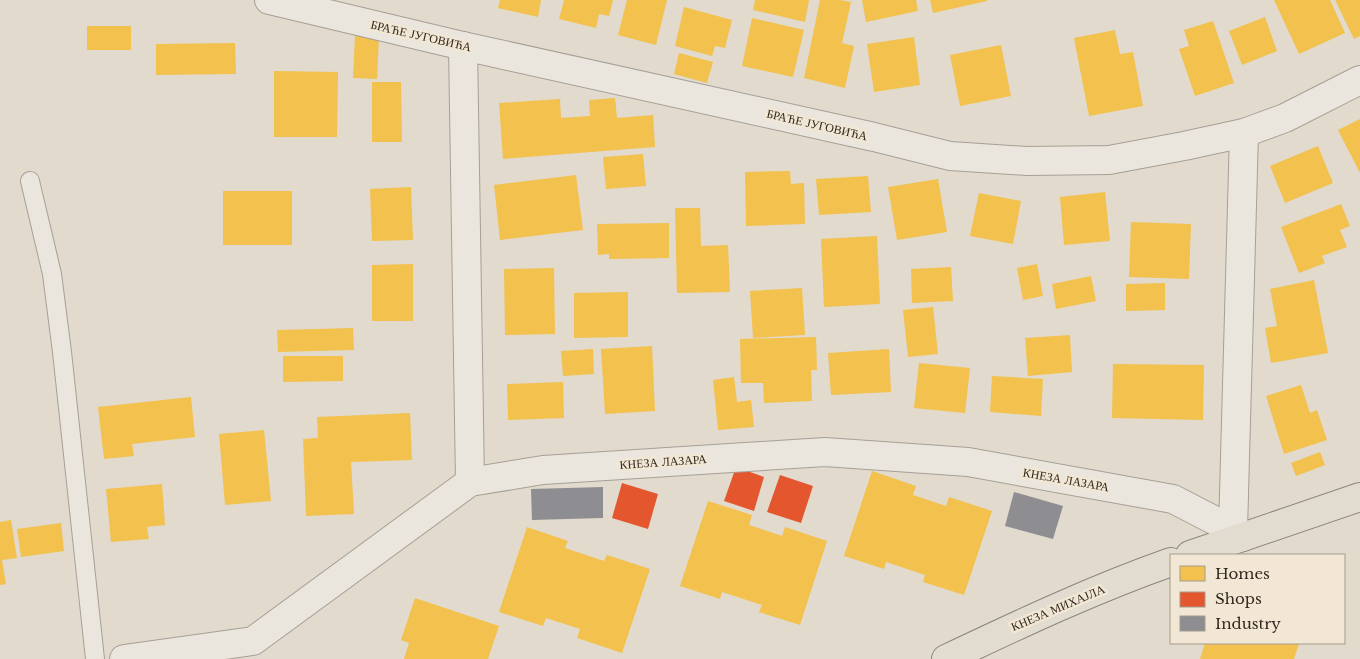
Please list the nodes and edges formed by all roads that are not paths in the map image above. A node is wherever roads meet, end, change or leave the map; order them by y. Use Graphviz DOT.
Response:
graph roads {
  1 [pos="269,0"];
  2 [pos="463,46"];
  3 [pos="1360,80"];
  4 [pos="1244,133"];
  5 [pos="30,181"];
  6 [pos="470,482"];
  7 [pos="1360,497"];
  8 [pos="1238,533"];
  9 [pos="1192,554"];
  10 [pos="1170,562"];
  11 [pos="261,650"];
  12 [pos="96,659"];
  13 [pos="124,659"];
  14 [pos="946,659"];
  1 -- 2 [label="street, БРАЋЕ ЈУГОВИЋА"];
  2 -- 4 [label="street, БРАЋЕ ЈУГОВИЋА"];
  2 -- 6 [label="street"];
  3 -- 4 [label="street, БРАЋЕ ЈУГОВИЋА"];
  4 -- 8 [label="street"];
  5 -- 12 [label="lane"];
  6 -- 8 [label="street, КНЕЗА ЛАЗАРА"];
  6 -- 11 [label="street, КНЕЗА ЛАЗАРА"];
  7 -- 8 [label="main road"];
  8 -- 9 [label="main road"];
  10 -- 14 [label="main road, КНЕЗА МИХАЈЛА"];
  11 -- 13 [label="street, КНЕЗА ЛАЗАРА"];
}
